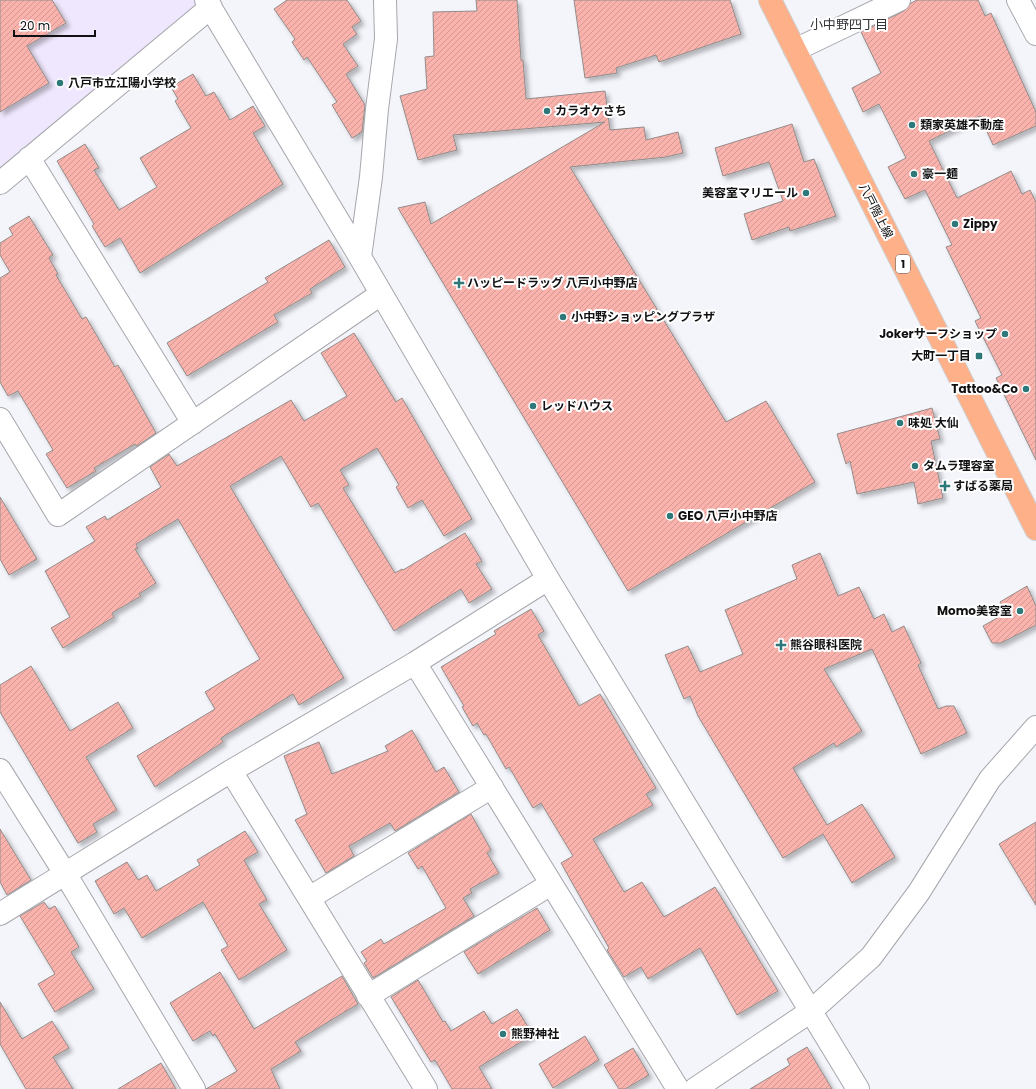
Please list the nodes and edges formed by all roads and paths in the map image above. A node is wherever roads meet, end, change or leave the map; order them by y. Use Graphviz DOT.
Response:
graph roads {
  1 [pos="385,0"];
  2 [pos="770,0"];
  3 [pos="899,0"];
  4 [pos="1018,0"];
  5 [pos="209,4"];
  6 [pos="1036,34"];
  7 [pos="795,50"];
  8 [pos="29,158"];
  9 [pos="0,183"];
  10 [pos="360,257"];
  11 [pos="381,294"];
  12 [pos="0,419"];
  13 [pos="193,423"];
  14 [pos="1036,529"];
  15 [pos="548,579"];
  16 [pos="415,663"];
  17 [pos="1036,727"];
  18 [pos="0,770"];
  19 [pos="231,771"];
  20 [pos="492,787"];
  21 [pos="66,875"];
  22 [pos="551,884"];
  23 [pos="309,898"];
  24 [pos="0,914"];
  25 [pos="368,996"];
  26 [pos="811,1011"];
  27 [pos="704,1087"];
  28 [pos="194,1089"];
  29 [pos="426,1089"];
  30 [pos="678,1089"];
  31 [pos="858,1089"];
  1 -- 10 [label="street"];
  2 -- 7 [label="main road, 八戸階上線 / 1"];
  3 -- 7 [label="street"];
  4 -- 6 [label="street"];
  5 -- 8 [label="street"];
  5 -- 10 [label="street"];
  7 -- 14 [label="main road, 八戸階上線 / 1"];
  8 -- 9 [label="street"];
  8 -- 13 [label="street"];
  10 -- 11 [label="street"];
  11 -- 13 [label="street"];
  11 -- 15 [label="street"];
  12 -- 13 [label="street"];
  15 -- 16 [label="street"];
  15 -- 26 [label="street"];
  16 -- 19 [label="street"];
  16 -- 20 [label="street"];
  17 -- 26 [label="street"];
  18 -- 21 [label="street"];
  19 -- 21 [label="street"];
  19 -- 23 [label="street"];
  20 -- 22 [label="street"];
  20 -- 23 [label="street"];
  21 -- 24 [label="street"];
  21 -- 28 [label="street"];
  22 -- 25 [label="street"];
  22 -- 30 [label="street"];
  23 -- 25 [label="street"];
  25 -- 29 [label="street"];
  26 -- 27 [label="street"];
  26 -- 31 [label="street"];
}
